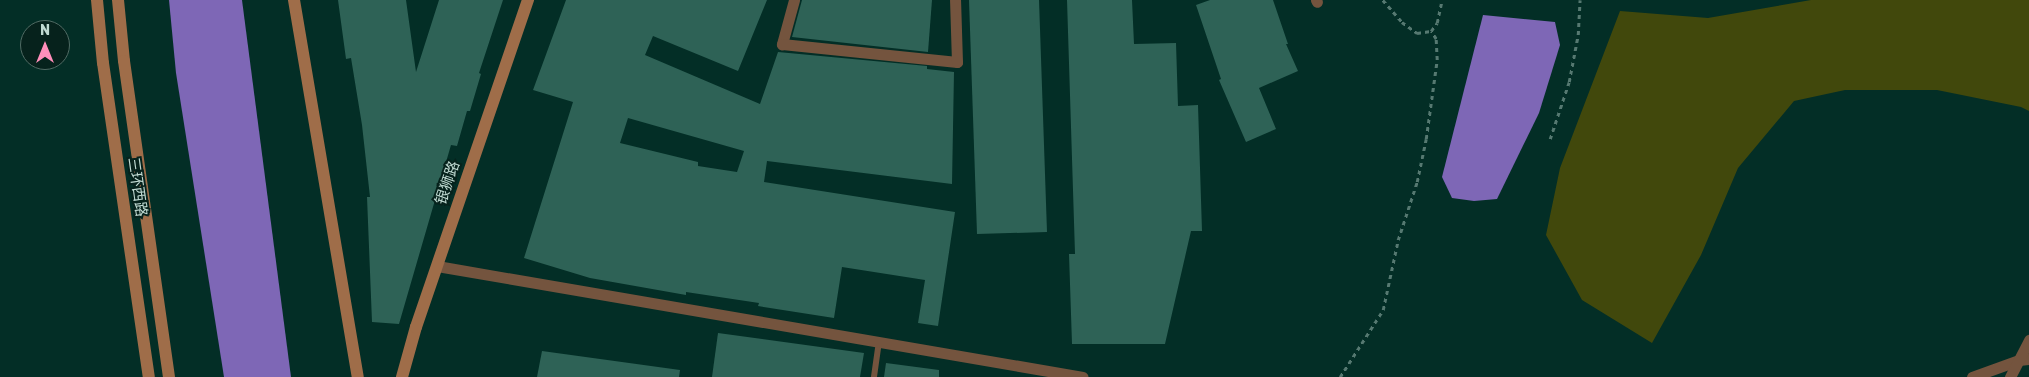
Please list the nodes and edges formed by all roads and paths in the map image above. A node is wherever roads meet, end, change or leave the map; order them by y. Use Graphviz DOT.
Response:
graph roads {
  1 [pos="97,0"];
  2 [pos="118,0"];
  3 [pos="294,0"];
  4 [pos="528,0"];
  5 [pos="794,0"];
  6 [pos="955,0"];
  7 [pos="1383,0"];
  8 [pos="1442,0"];
  9 [pos="1580,0"];
  10 [pos="1431,31"];
  11 [pos="1550,138"];
  12 [pos="437,266"];
  13 [pos="2029,340"];
  14 [pos="879,342"];
  15 [pos="2024,359"];
  16 [pos="149,377"];
  17 [pos="169,377"];
  18 [pos="358,377"];
  19 [pos="402,377"];
  20 [pos="874,377"];
  21 [pos="1083,377"];
  22 [pos="1340,377"];
  23 [pos="1972,377"];
  24 [pos="2010,377"];
  1 -- 16 [label="main road, 三环西路"];
  2 -- 17 [label="main road, 三环西路"];
  3 -- 18 [label="main road"];
  4 -- 12 [label="main road, 银狮路"];
  5 -- 6 [label="street"];
  7 -- 10 [label="path"];
  8 -- 10 [label="path"];
  9 -- 11 [label="path"];
  10 -- 22 [label="path"];
  12 -- 14 [label="street"];
  12 -- 19 [label="main road, 银狮路"];
  13 -- 15 [label="street"];
  14 -- 20 [label="lane"];
  14 -- 21 [label="street"];
  15 -- 23 [label="street"];
  15 -- 24 [label="street"];
}
